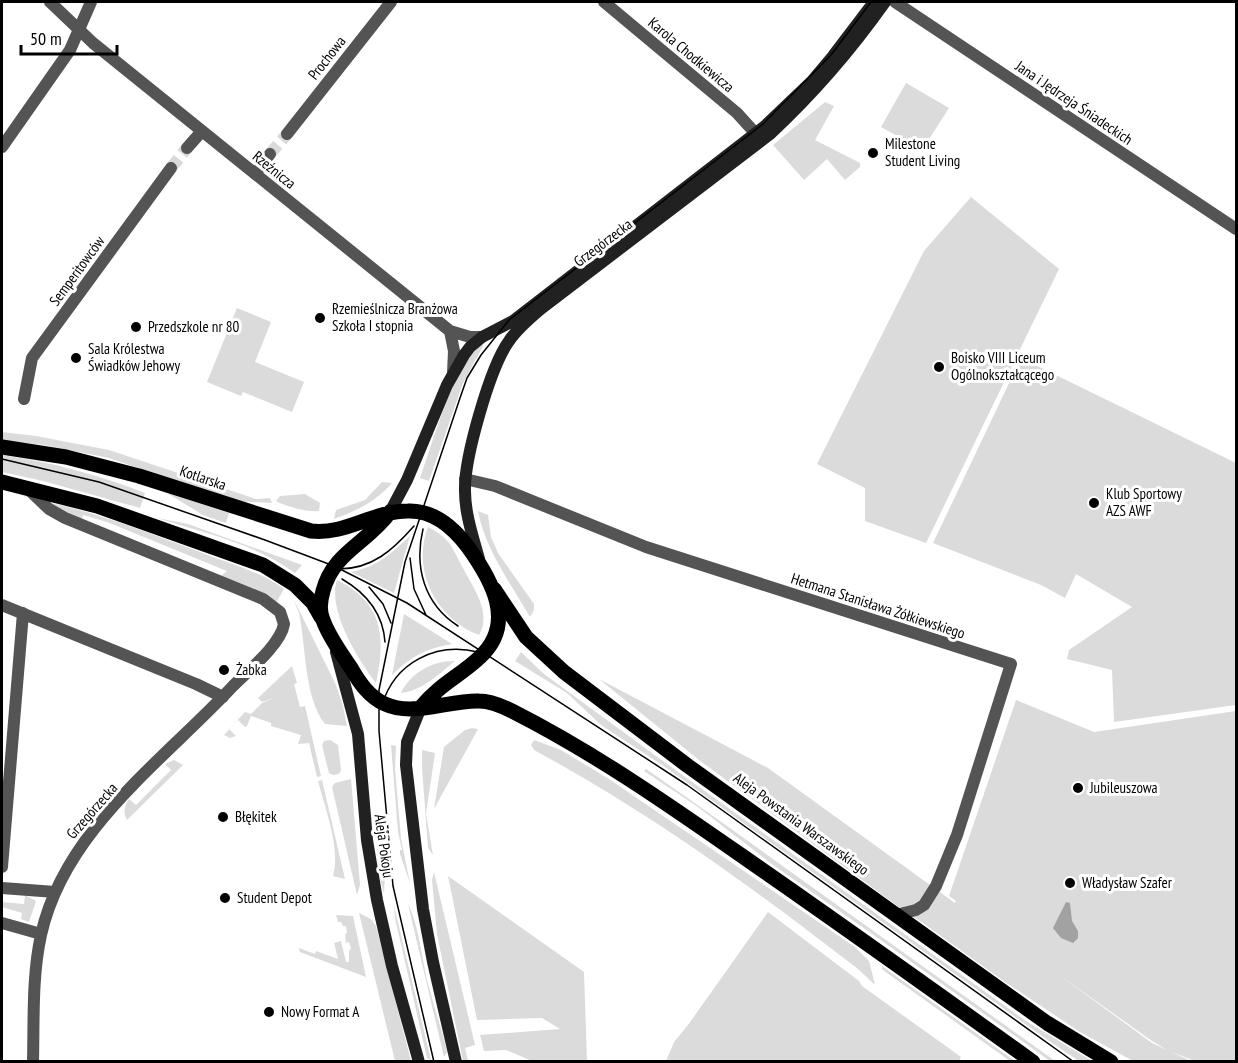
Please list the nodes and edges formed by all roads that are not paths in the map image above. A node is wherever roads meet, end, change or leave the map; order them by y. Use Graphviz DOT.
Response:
graph roads {
  1 [pos="50,2"];
  2 [pos="91,2"];
  3 [pos="390,2"];
  4 [pos="604,2"];
  5 [pos="874,2"];
  6 [pos="885,2"];
  7 [pos="895,2"];
  8 [pos="80,31"];
  9 [pos="202,130"];
  10 [pos="286,134"];
  11 [pos="756,134"];
  12 [pos="2,147"];
  13 [pos="187,148"];
  14 [pos="270,154"];
  15 [pos="171,168"];
  16 [pos="255,174"];
  17 [pos="1236,230"];
  18 [pos="450,331"];
  19 [pos="483,337"];
  20 [pos="453,373"];
  21 [pos="24,399"];
  22 [pos="2,447"];
  23 [pos="465,479"];
  24 [pos="2,482"];
  25 [pos="27,488"];
  26 [pos="390,512"];
  27 [pos="483,570"];
  28 [pos="494,589"];
  29 [pos="2,605"];
  30 [pos="23,613"];
  31 [pos="322,620"];
  32 [pos="329,634"];
  33 [pos="224,697"];
  34 [pos="421,707"];
  35 [pos="2,867"];
  36 [pos="2,888"];
  37 [pos="55,892"];
  38 [pos="896,915"];
  39 [pos="2,923"];
  40 [pos="41,934"];
  41 [pos="33,1062"];
  42 [pos="419,1062"];
  43 [pos="456,1062"];
  44 [pos="1033,1062"];
  45 [pos="1111,1062"];
  1 -- 8 [label="street, Rzeźnicza"];
  2 -- 8 [label="street"];
  3 -- 10 [label="street, Prochowa"];
  4 -- 11 [label="street, Karola Chodkiewicza"];
  5 -- 11 [label="street, Grzegórzecka"];
  6 -- 23 [label="street, Grzegórzecka"];
  7 -- 17 [label="street, Jana i Jędrzeja Śniadeckich"];
  8 -- 9 [label="street, Rzeźnicza"];
  8 -- 12 [label="street"];
  9 -- 13 [label="street"];
  9 -- 16 [label="street, Rzeźnicza"];
  11 -- 19 [label="street, Grzegórzecka"];
  14 -- 16 [label="street"];
  15 -- 21 [label="street, Semperitowców"];
  16 -- 18 [label="street, Rzeźnicza"];
  18 -- 19 [label="street, Rzeźnicza"];
  18 -- 20 [label="street"];
  19 -- 20 [label="street, Grzegórzecka"];
  20 -- 26 [label="street, Grzegórzecka"];
  22 -- 26 [label="main road, Kotlarska"];
  23 -- 27 [label="street, Grzegórzecka"];
  23 -- 38 [label="street, Hetmana Stanisława Żółkiewskiego"];
  24 -- 25 [label="main road"];
  25 -- 31 [label="main road"];
  25 -- 33 [label="street, Grzegórzecka"];
  26 -- 27 [label="main road"];
  26 -- 31 [label="main road"];
  27 -- 28 [label="main road"];
  28 -- 34 [label="main road"];
  28 -- 38 [label="main road, Aleja Powstania Warszawskiego"];
  29 -- 30 [label="street"];
  30 -- 33 [label="street"];
  30 -- 35 [label="street"];
  31 -- 32 [label="main road"];
  32 -- 34 [label="main road"];
  32 -- 42 [label="street, Aleja Pokoju"];
  33 -- 37 [label="street, Grzegórzecka"];
  34 -- 43 [label="street, Aleja Pokoju"];
  34 -- 44 [label="main road"];
  36 -- 37 [label="street"];
  37 -- 40 [label="street, Grzegórzecka"];
  38 -- 45 [label="main road, Aleja Powstania Warszawskiego"];
  39 -- 40 [label="street"];
  40 -- 41 [label="street, Grzegórzecka"];
}
